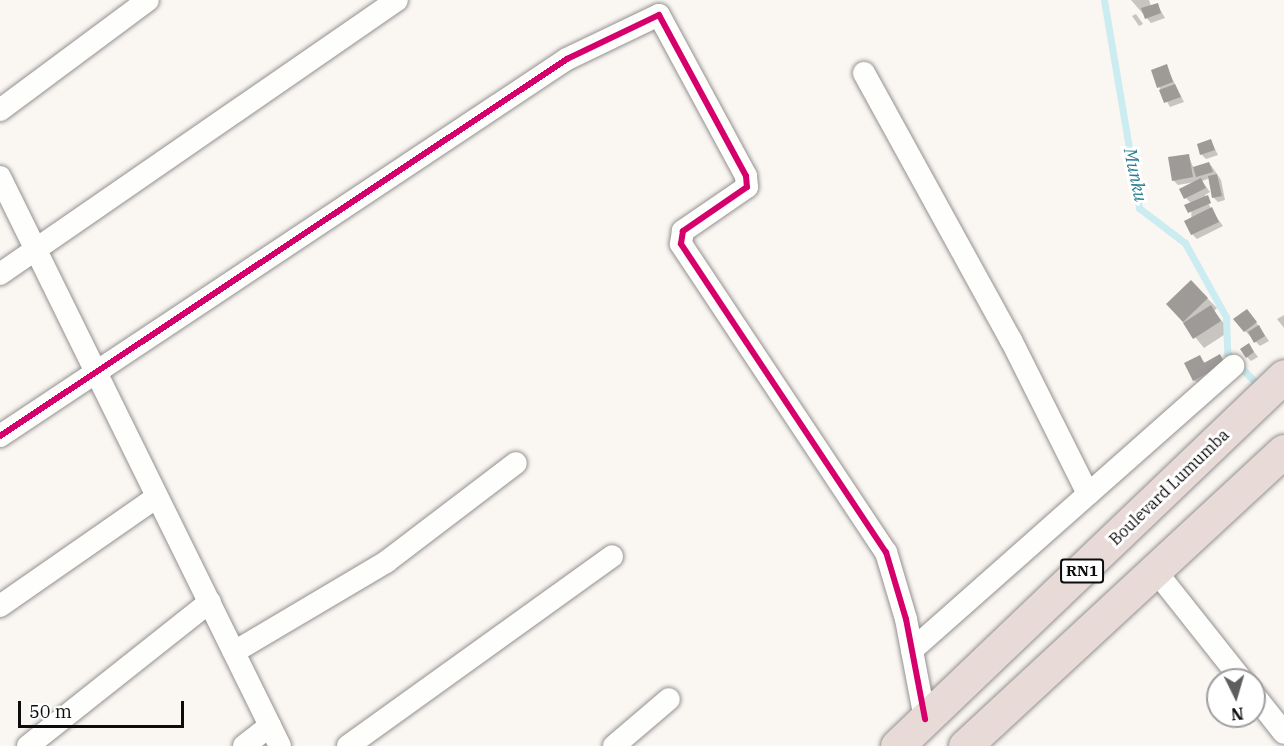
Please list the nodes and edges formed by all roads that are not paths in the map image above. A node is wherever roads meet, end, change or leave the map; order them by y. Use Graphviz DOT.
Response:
graph roads {
  1 [pos="148,0"];
  2 [pos="397,0"];
  3 [pos="864,73"];
  4 [pos="0,110"];
  5 [pos="0,177"];
  6 [pos="38,250"];
  7 [pos="0,274"];
  8 [pos="1233,366"];
  9 [pos="96,370"];
  10 [pos="1284,376"];
  11 [pos="0,436"];
  12 [pos="1284,451"];
  13 [pos="516,464"];
  14 [pos="1089,494"];
  15 [pos="157,497"];
  16 [pos="612,556"];
  17 [pos="1154,569"];
  18 [pos="210,602"];
  19 [pos="0,606"];
  20 [pos="912,650"];
  21 [pos="234,652"];
  22 [pos="1232,668"];
  23 [pos="669,699"];
  24 [pos="1266,710"];
  25 [pos="925,719"];
  26 [pos="1284,733"];
  27 [pos="275,736"];
  28 [pos="28,746"];
  29 [pos="244,746"];
  30 [pos="348,746"];
  31 [pos="614,746"];
  32 [pos="897,746"];
  33 [pos="965,746"];
  1 -- 4 [label="street"];
  2 -- 6 [label="street"];
  3 -- 14 [label="street"];
  5 -- 6 [label="street"];
  6 -- 7 [label="street"];
  6 -- 9 [label="street"];
  8 -- 14 [label="street"];
  9 -- 11 [label="street"];
  9 -- 15 [label="street"];
  9 -- 20 [label="street"];
  10 -- 25 [label="highway, Boulevard Lumumba / RN1"];
  12 -- 17 [label="highway, RN1"];
  13 -- 21 [label="street"];
  14 -- 20 [label="street"];
  15 -- 18 [label="street"];
  15 -- 19 [label="street"];
  16 -- 30 [label="street"];
  17 -- 22 [label="street"];
  17 -- 33 [label="highway, RN1"];
  18 -- 21 [label="street"];
  18 -- 28 [label="street"];
  20 -- 25 [label="street"];
  21 -- 27 [label="street"];
  23 -- 31 [label="street"];
  24 -- 26 [label="street"];
  25 -- 32 [label="highway, Boulevard Lumumba / RN1"];
  27 -- 29 [label="street"];
}
